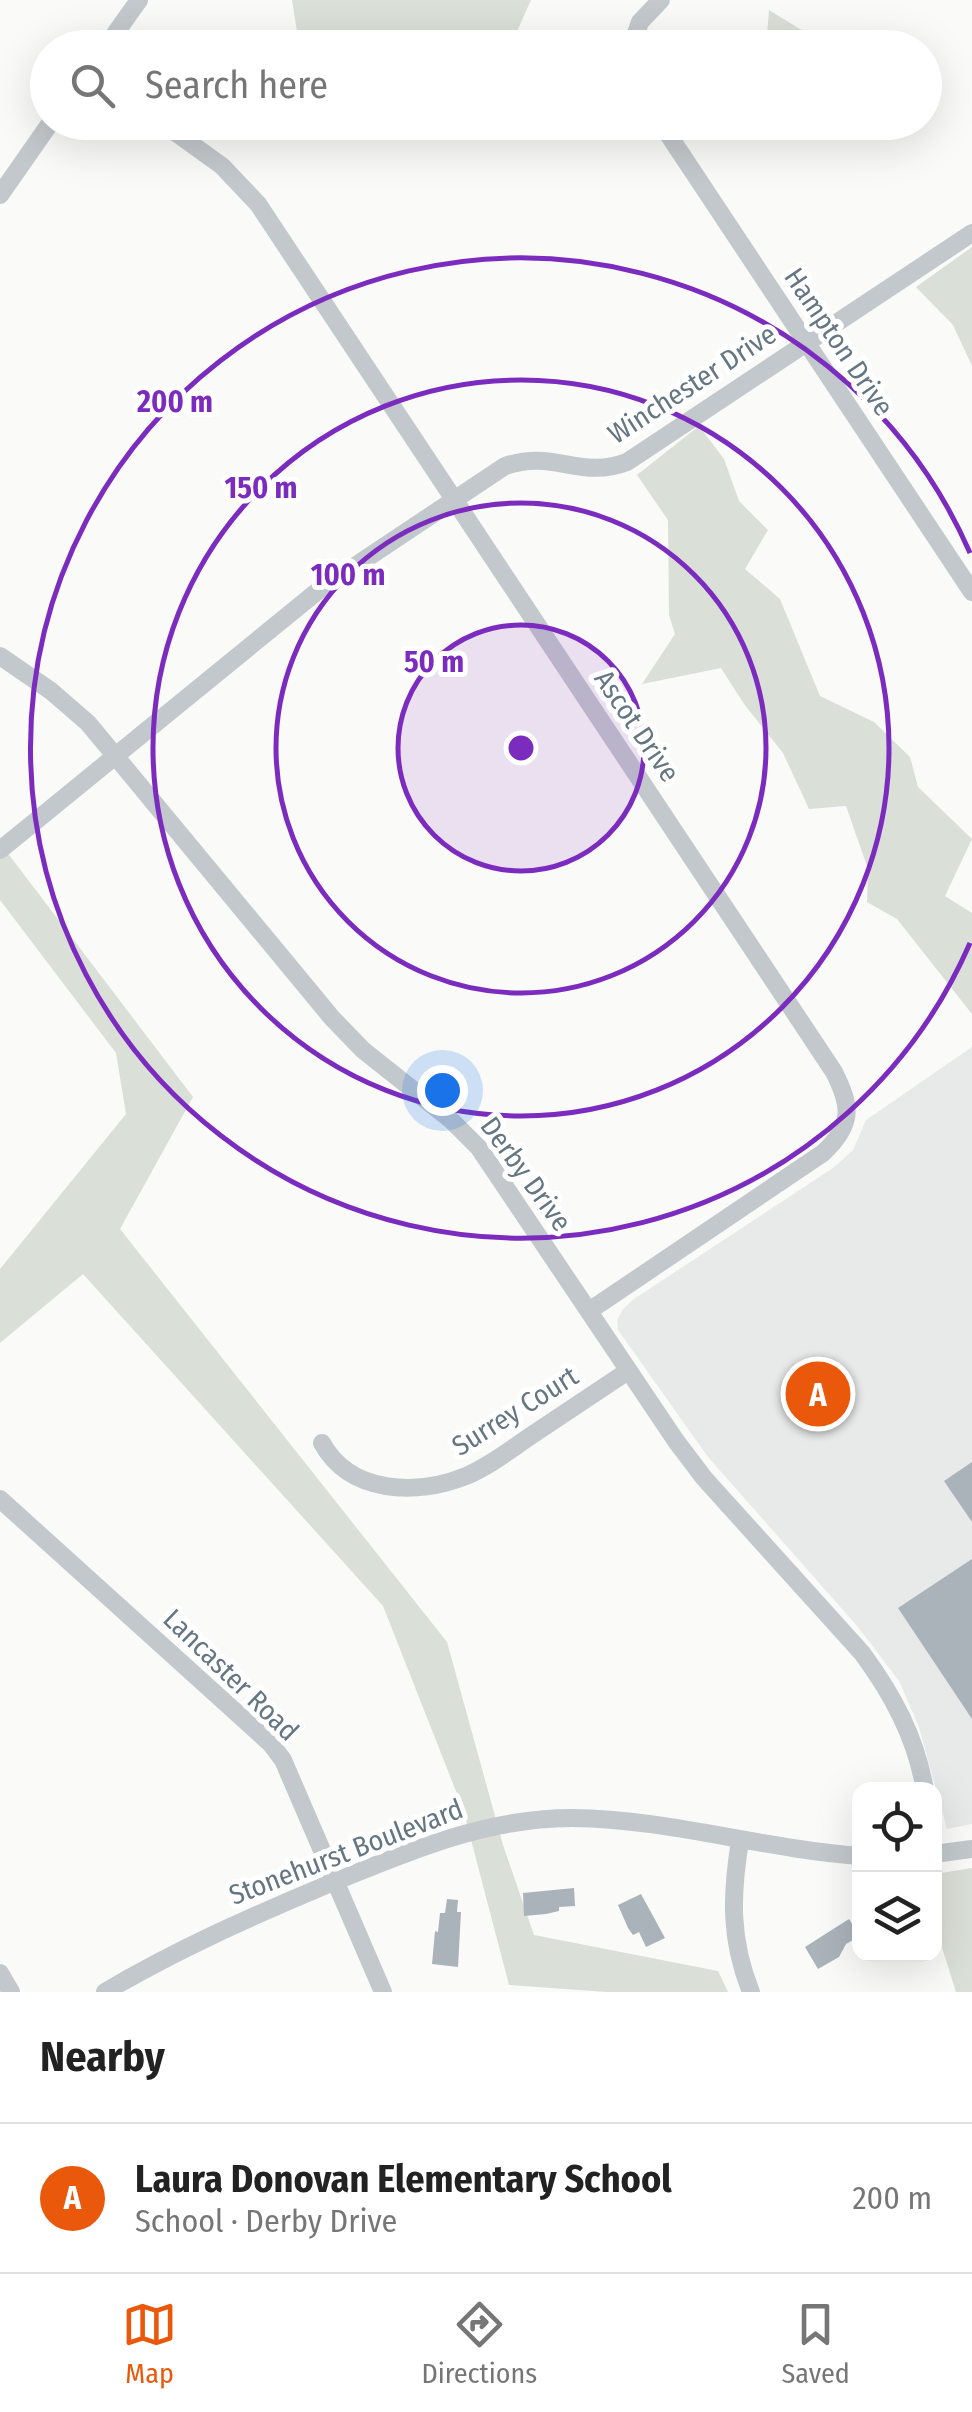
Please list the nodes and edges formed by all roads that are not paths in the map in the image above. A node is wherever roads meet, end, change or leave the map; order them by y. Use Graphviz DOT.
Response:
graph roads {
  1 [pos="139,0"];
  2 [pos="661,0"];
  3 [pos="118,30"];
  4 [pos="637,30"];
  5 [pos="38,140"];
  6 [pos="186,140"];
  7 [pos="672,140"];
  8 [pos="0,194"];
  9 [pos="972,233"];
  10 [pos="806,343"];
  11 [pos="453,500"];
  12 [pos="972,592"];
  13 [pos="0,656"];
  14 [pos="116,755"];
  15 [pos="0,850"];
  16 [pos="589,1311"];
  17 [pos="628,1371"];
  18 [pos="322,1443"];
  19 [pos="0,1499"];
  20 [pos="923,1782"];
  21 [pos="740,1841"];
  22 [pos="972,1849"];
  23 [pos="942,1853"];
  24 [pos="852,1855"];
  25 [pos="336,1881"];
  26 [pos="0,1973"];
  27 [pos="11,1992"];
  28 [pos="104,1992"];
  29 [pos="382,1992"];
  30 [pos="751,1992"];
  1 -- 3 [label="street"];
  2 -- 4 [label="street"];
  5 -- 8 [label="street"];
  6 -- 11 [label="street, Ascot Drive"];
  7 -- 10 [label="street, Hampton Drive"];
  9 -- 10 [label="street, Winchester Drive"];
  10 -- 11 [label="street, Winchester Drive"];
  10 -- 12 [label="street, Hampton Drive"];
  11 -- 14 [label="street, Winchester Drive"];
  11 -- 16 [label="street, Ascot Drive"];
  13 -- 14 [label="street, Derby Drive"];
  14 -- 15 [label="street, Winchester Drive"];
  14 -- 16 [label="street, Derby Drive"];
  16 -- 17 [label="street, Derby Drive"];
  17 -- 18 [label="street, Surrey Court"];
  17 -- 20 [label="street, Derby Drive"];
  19 -- 25 [label="street, Lancaster Road"];
  21 -- 24 [label="street, Stonehurst Boulevard"];
  21 -- 25 [label="street, Stonehurst Boulevard"];
  21 -- 30 [label="street"];
  22 -- 23 [label="street"];
  25 -- 28 [label="street, Stonehurst Boulevard"];
  25 -- 29 [label="street, Lancaster Road"];
  26 -- 27 [label="street"];
}
